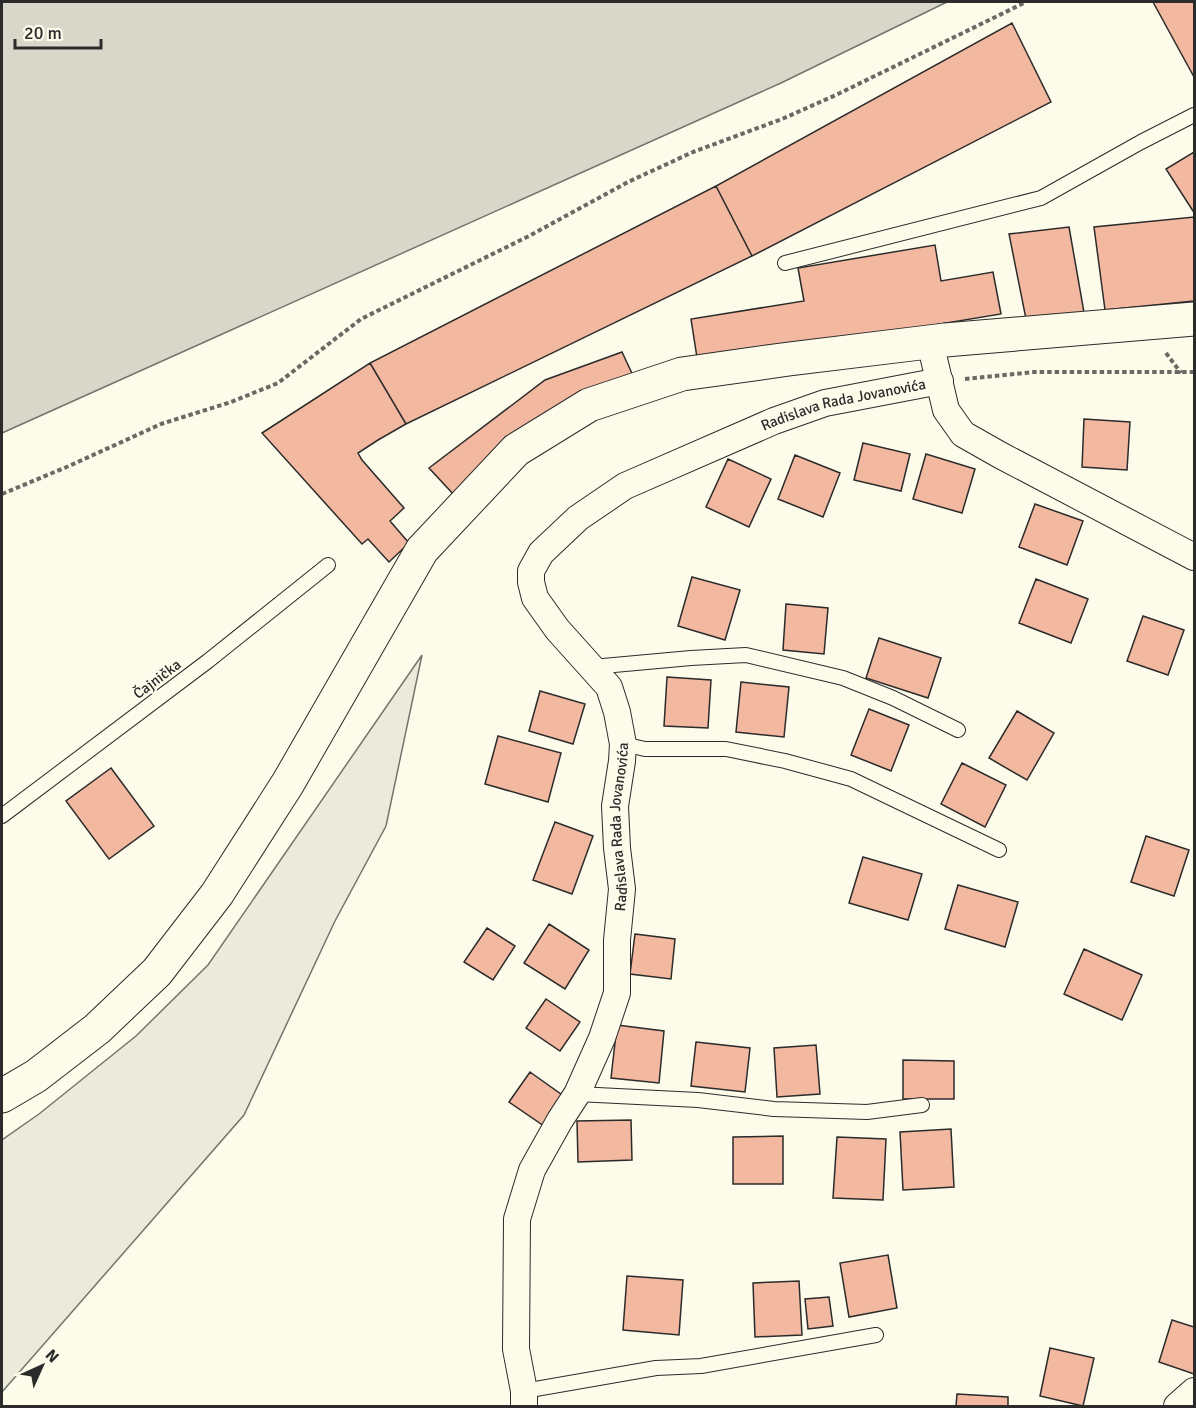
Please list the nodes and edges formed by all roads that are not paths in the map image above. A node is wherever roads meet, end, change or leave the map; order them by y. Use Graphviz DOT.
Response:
graph roads {
  1 [pos="1194,115"];
  2 [pos="785,262"];
  3 [pos="1194,320"];
  4 [pos="930,342"];
  5 [pos="940,381"];
  6 [pos="1194,557"];
  7 [pos="328,565"];
  8 [pos="592,667"];
  9 [pos="958,730"];
  10 [pos="623,744"];
  11 [pos="2,816"];
  12 [pos="999,850"];
  13 [pos="577,1094"];
  14 [pos="2,1096"];
  15 [pos="921,1105"];
  16 [pos="876,1335"];
  17 [pos="1194,1391"];
  18 [pos="524,1399"];
  19 [pos="1177,1407"];
  1 -- 2 [label="lane"];
  3 -- 4 [label="main road"];
  4 -- 5 [label="street"];
  4 -- 14 [label="main road"];
  5 -- 6 [label="street"];
  5 -- 8 [label="street, Radislava Rada Jovanovića"];
  7 -- 11 [label="lane, Čajnička"];
  8 -- 9 [label="lane"];
  8 -- 10 [label="street, Radislava Rada Jovanovića"];
  10 -- 12 [label="lane"];
  10 -- 13 [label="street, Radislava Rada Jovanovića"];
  13 -- 15 [label="lane"];
  13 -- 18 [label="street, Radislava Rada Jovanovića"];
  16 -- 18 [label="lane"];
  17 -- 19 [label="street"];
}
